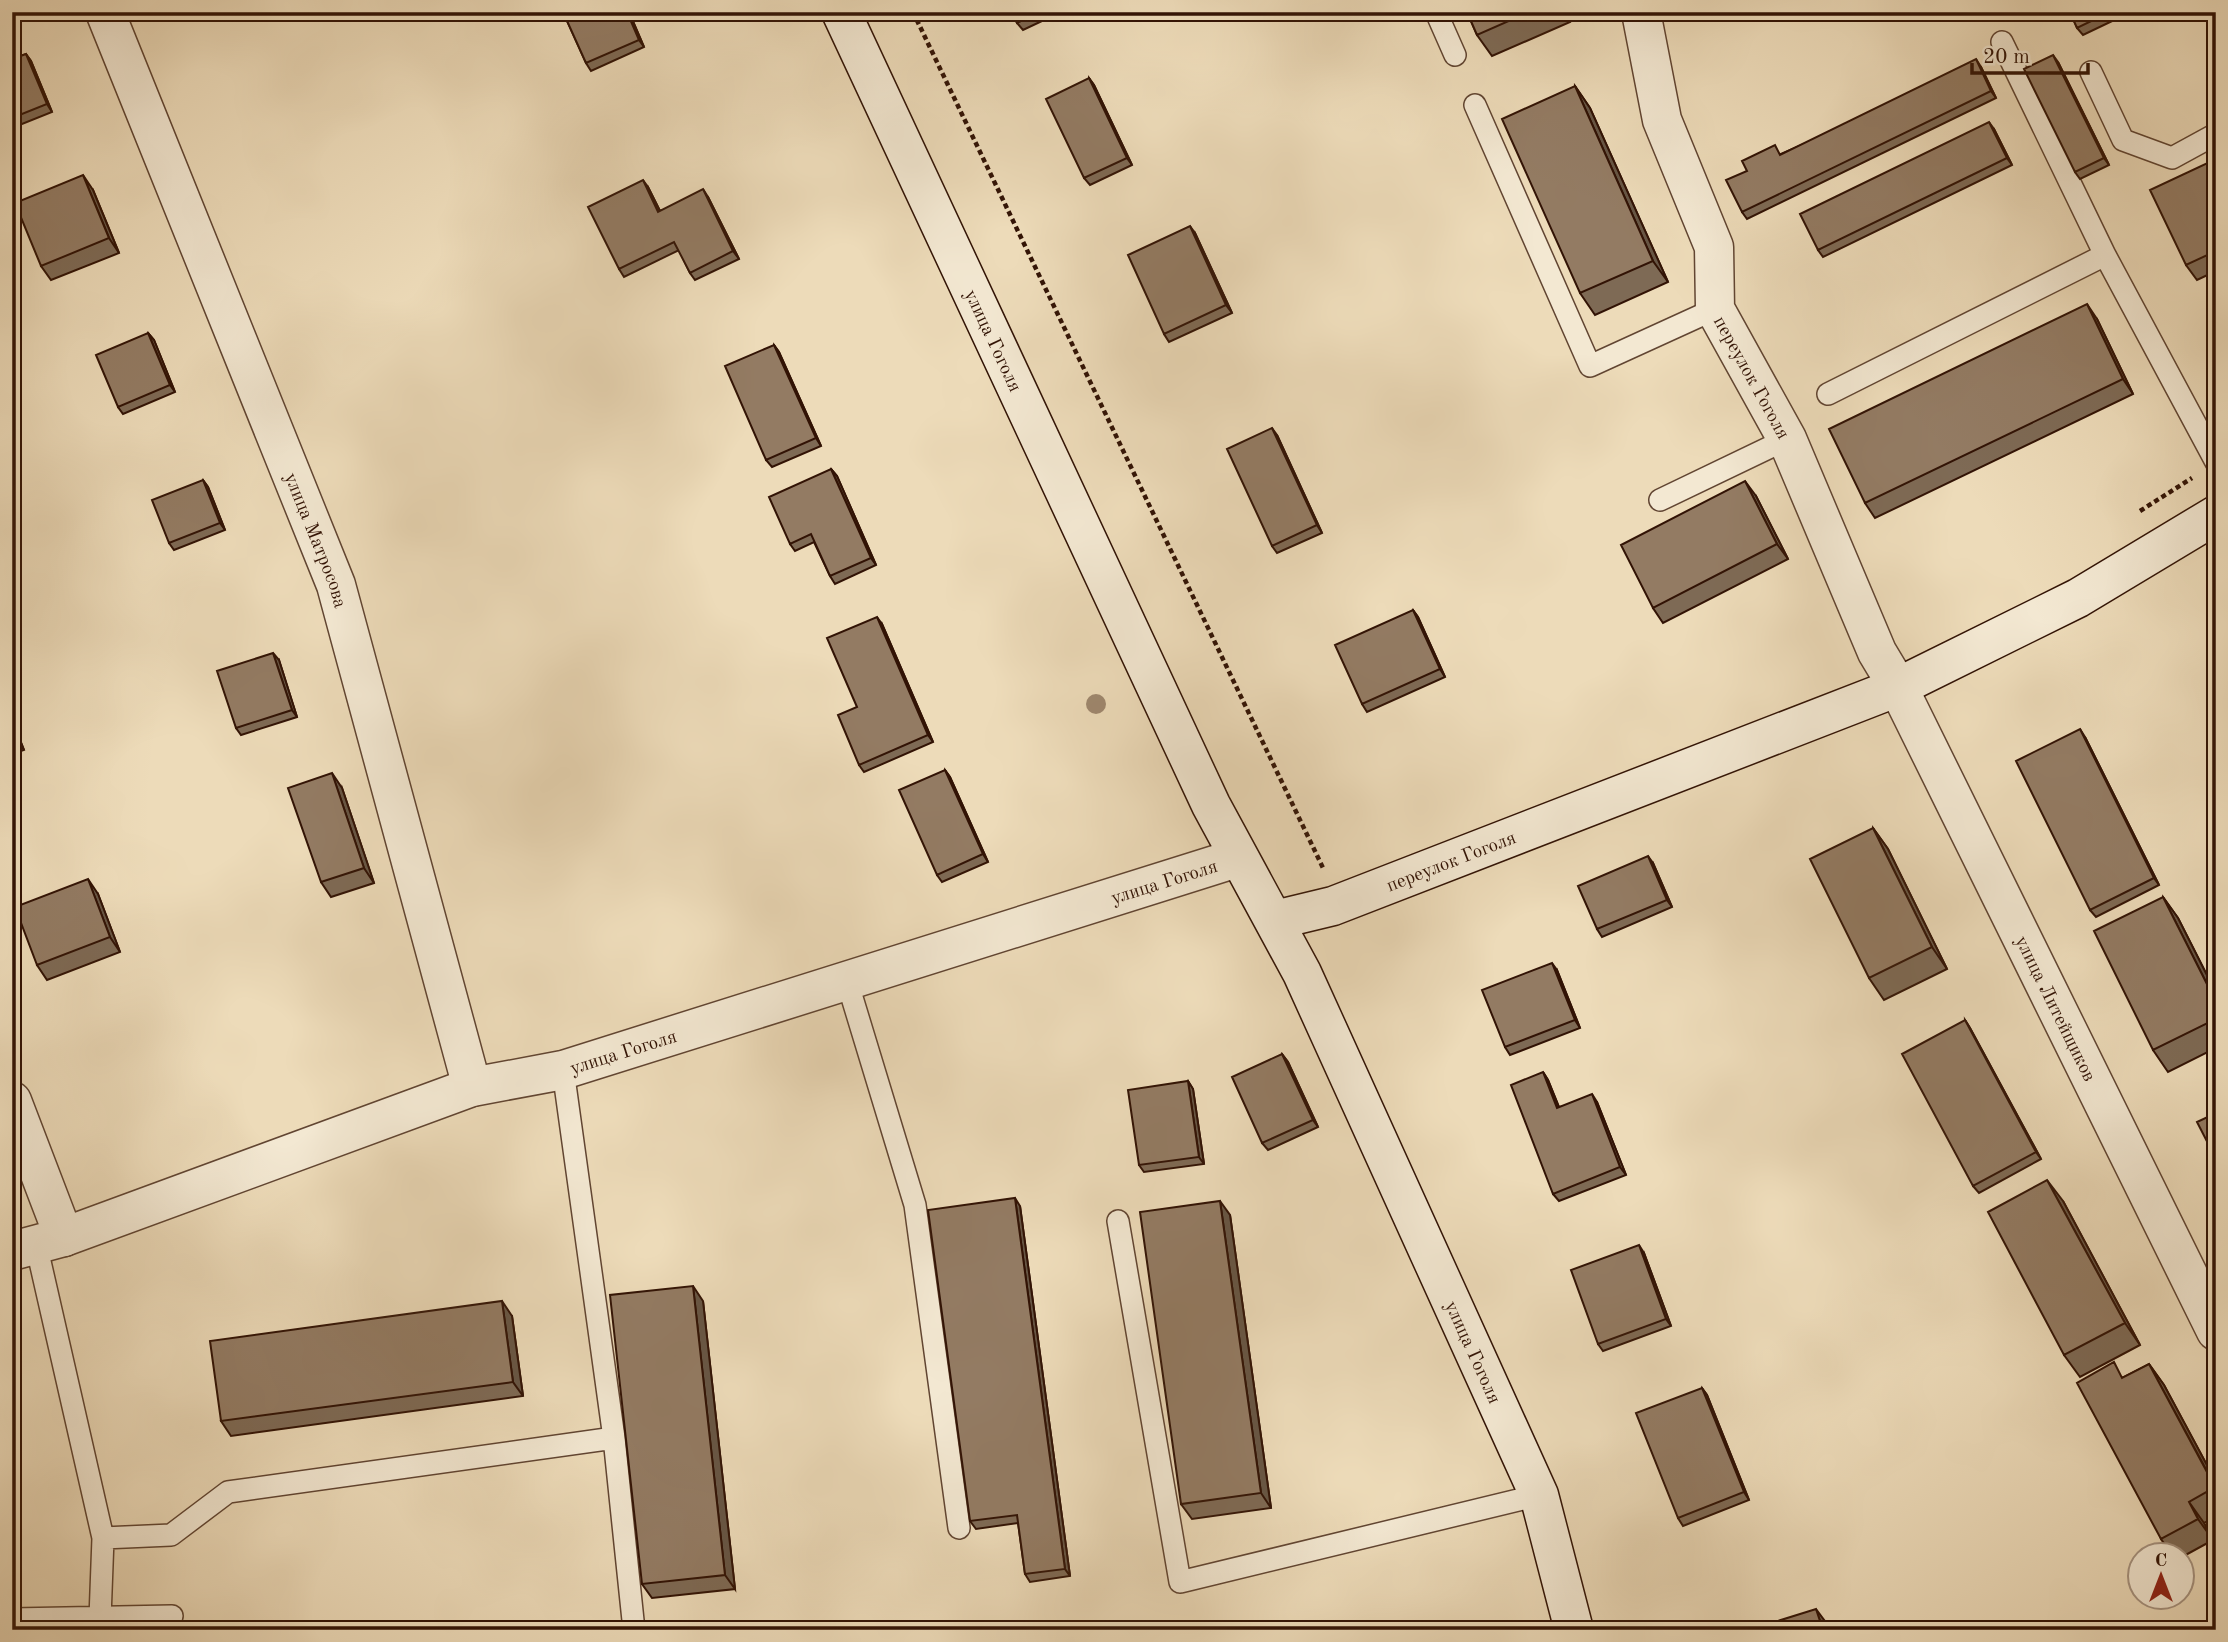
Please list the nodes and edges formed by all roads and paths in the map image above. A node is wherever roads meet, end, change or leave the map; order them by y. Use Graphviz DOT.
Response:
graph roads {
  1 [pos="105,12"];
  2 [pos="841,12"];
  3 [pos="913,12"];
  4 [pos="1436,12"];
  5 [pos="1641,12"];
  6 [pos="2002,42"];
  7 [pos="1455,55"];
  8 [pos="2091,72"];
  9 [pos="1475,105"];
  10 [pos="2216,134"];
  11 [pos="2105,255"];
  12 [pos="1715,309"];
  13 [pos="1828,394"];
  14 [pos="1787,439"];
  15 [pos="2216,462"];
  16 [pos="1661,500"];
  17 [pos="2136,514"];
  18 [pos="2216,515"];
  19 [pos="1898,687"];
  20 [pos="1237,858"];
  21 [pos="1328,878"];
  22 [pos="1275,920"];
  23 [pos="847,981"];
  24 [pos="563,1070"];
  25 [pos="472,1087"];
  26 [pos="12,1101"];
  27 [pos="1118,1221"];
  28 [pos="37,1244"];
  29 [pos="2216,1331"];
  30 [pos="614,1438"];
  31 [pos="1539,1495"];
  32 [pos="959,1528"];
  33 [pos="103,1538"];
  34 [pos="172,1616"];
  35 [pos="100,1618"];
  36 [pos="12,1619"];
  37 [pos="634,1630"];
  38 [pos="1574,1630"];
  1 -- 25 [label="street, улица Матросова"];
  2 -- 20 [label="street, улица Гоголя"];
  3 -- 21 [label="path"];
  4 -- 7 [label="lane"];
  5 -- 12 [label="street, переулок Гоголя"];
  6 -- 11 [label="lane"];
  8 -- 10 [label="lane"];
  9 -- 12 [label="lane"];
  11 -- 13 [label="lane"];
  11 -- 15 [label="lane"];
  12 -- 14 [label="street, переулок Гоголя"];
  14 -- 16 [label="lane"];
  14 -- 19 [label="street, переулок Гоголя"];
  15 -- 17 [label="path"];
  18 -- 19 [label="street, переулок Гоголя"];
  19 -- 22 [label="street, переулок Гоголя"];
  19 -- 29 [label="street, улица Литейщиков"];
  20 -- 22 [label="street, улица Гоголя"];
  20 -- 23 [label="street, улица Гоголя"];
  22 -- 31 [label="street, улица Гоголя"];
  23 -- 24 [label="street, улица Гоголя"];
  23 -- 32 [label="lane"];
  24 -- 25 [label="street, улица Гоголя"];
  24 -- 30 [label="lane"];
  25 -- 28 [label="street, улица Гоголя"];
  26 -- 28 [label="street"];
  27 -- 31 [label="lane"];
  28 -- 33 [label="lane"];
  30 -- 33 [label="lane"];
  30 -- 37 [label="lane"];
  31 -- 38 [label="street, улица Гоголя"];
  33 -- 35 [label="lane"];
  34 -- 35 [label="lane"];
  35 -- 36 [label="lane"];
}
